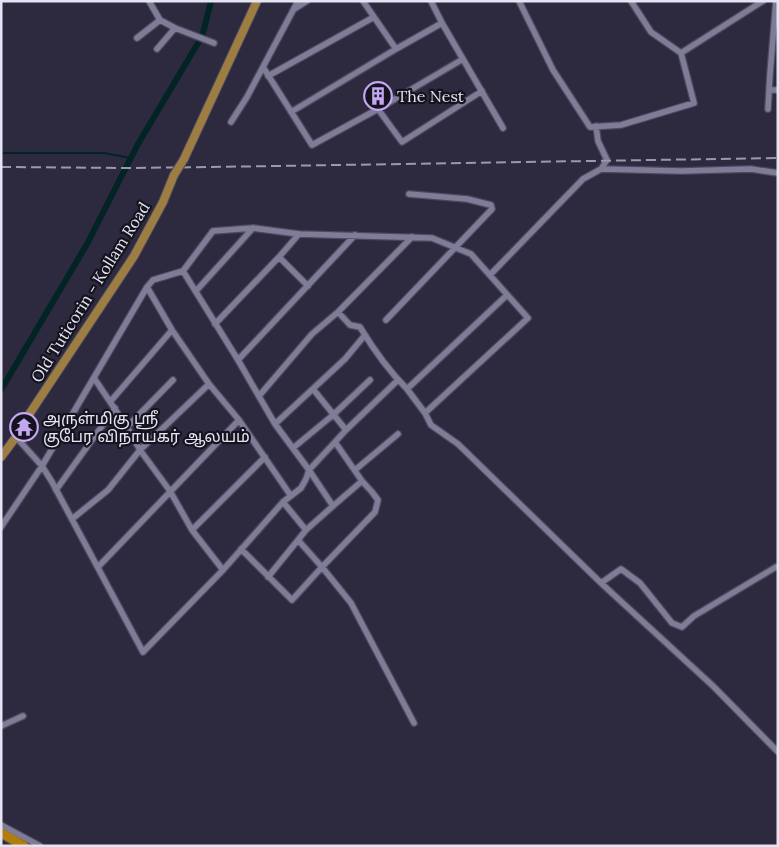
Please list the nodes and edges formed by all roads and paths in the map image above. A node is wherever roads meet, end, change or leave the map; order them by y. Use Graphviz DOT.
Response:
graph roads {
  1 [pos="148,1"];
  2 [pos="257,1"];
  3 [pos="298,1"];
  4 [pos="307,1"];
  5 [pos="363,1"];
  6 [pos="431,1"];
  7 [pos="519,1"];
  8 [pos="631,1"];
  9 [pos="763,1"];
  10 [pos="776,1"];
  11 [pos="294,10"];
  12 [pos="374,17"];
  13 [pos="160,20"];
  14 [pos="442,23"];
  15 [pos="175,28"];
  16 [pos="137,38"];
  17 [pos="214,43"];
  18 [pos="157,49"];
  19 [pos="396,49"];
  20 [pos="681,53"];
  21 [pos="463,59"];
  22 [pos="263,67"];
  23 [pos="268,76"];
  24 [pos="769,90"];
  25 [pos="778,90"];
  26 [pos="482,91"];
  27 [pos="378,109"];
  28 [pos="768,109"];
  29 [pos="291,112"];
  30 [pos="231,122"];
  31 [pos="596,126"];
  32 [pos="503,128"];
  33 [pos="601,168"];
  34 [pos="778,172"];
  35 [pos="409,194"];
  36 [pos="253,228"];
  37 [pos="299,234"];
  38 [pos="355,235"];
  39 [pos="412,237"];
  40 [pos="456,248"];
  41 [pos="279,257"];
  42 [pos="182,271"];
  43 [pos="490,275"];
  44 [pos="308,286"];
  45 [pos="147,288"];
  46 [pos="196,291"];
  47 [pos="507,295"];
  48 [pos="338,312"];
  49 [pos="386,320"];
  50 [pos="215,324"];
  51 [pos="172,330"];
  52 [pos="365,335"];
  53 [pos="238,360"];
  54 [pos="94,378"];
  55 [pos="173,380"];
  56 [pos="370,380"];
  57 [pos="398,380"];
  58 [pos="209,384"];
  59 [pos="313,389"];
  60 [pos="407,389"];
  61 [pos="259,396"];
  62 [pos="110,402"];
  63 [pos="115,408"];
  64 [pos="425,413"];
  65 [pos="334,415"];
  66 [pos="239,420"];
  67 [pos="275,424"];
  68 [pos="127,427"];
  69 [pos="346,430"];
  70 [pos="398,434"];
  71 [pos="16,437"];
  72 [pos="335,442"];
  73 [pos="293,448"];
  74 [pos="140,450"];
  75 [pos="1,457"];
  76 [pos="265,458"];
  77 [pos="42,466"];
  78 [pos="309,470"];
  79 [pos="355,470"];
  80 [pos="362,481"];
  81 [pos="56,490"];
  82 [pos="170,491"];
  83 [pos="291,496"];
  84 [pos="283,502"];
  85 [pos="333,506"];
  86 [pos="72,519"];
  87 [pos="1,528"];
  88 [pos="192,530"];
  89 [pos="306,530"];
  90 [pos="298,540"];
  91 [pos="241,548"];
  92 [pos="322,566"];
  93 [pos="98,567"];
  94 [pos="776,567"];
  95 [pos="223,570"];
  96 [pos="268,577"];
  97 [pos="601,583"];
  98 [pos="23,716"];
  99 [pos="414,723"];
  100 [pos="1,726"];
  101 [pos="778,752"];
  102 [pos="1,826"];
  103 [pos="1,833"];
  104 [pos="24,846"];
  105 [pos="40,846"];
  1 -- 13 [label="street"];
  2 -- 71 [label="main road, Old Tuticorin - Kollam Road, bridge"];
  3 -- 11 [label="street"];
  4 -- 11 [label="street"];
  5 -- 12 [label="street"];
  6 -- 14 [label="street"];
  7 -- 31 [label="street"];
  8 -- 20 [label="street"];
  9 -- 20 [label="street"];
  10 -- 24 [label="street"];
  11 -- 22 [label="street"];
  12 -- 19 [label="street"];
  12 -- 23 [label="street"];
  13 -- 15 [label="street"];
  13 -- 16 [label="street"];
  14 -- 19 [label="street"];
  14 -- 21 [label="street"];
  15 -- 17 [label="street"];
  15 -- 18 [label="street"];
  19 -- 29 [label="street"];
  20 -- 31 [label="street"];
  21 -- 26 [label="street"];
  21 -- 27 [label="street"];
  22 -- 23 [label="street"];
  22 -- 30 [label="street"];
  23 -- 29 [label="street"];
  24 -- 25 [label="street"];
  24 -- 28 [label="street"];
  26 -- 27 [label="street"];
  26 -- 32 [label="street"];
  27 -- 29 [label="street"];
  31 -- 33 [label="street"];
  33 -- 34 [label="street"];
  33 -- 43 [label="street"];
  35 -- 40 [label="street"];
  36 -- 37 [label="street"];
  36 -- 42 [label="street"];
  36 -- 46 [label="street"];
  37 -- 38 [label="street"];
  37 -- 41 [label="street"];
  38 -- 39 [label="street"];
  38 -- 44 [label="street"];
  39 -- 40 [label="street"];
  39 -- 48 [label="street"];
  40 -- 43 [label="street"];
  40 -- 49 [label="street"];
  41 -- 44 [label="street"];
  41 -- 50 [label="street"];
  42 -- 45 [label="street"];
  42 -- 46 [label="street"];
  43 -- 47 [label="street"];
  44 -- 53 [label="street"];
  45 -- 51 [label="street"];
  45 -- 54 [label="street"];
  46 -- 50 [label="street"];
  47 -- 60 [label="street"];
  47 -- 64 [label="street"];
  48 -- 52 [label="street"];
  48 -- 61 [label="street"];
  50 -- 53 [label="street"];
  51 -- 58 [label="street"];
  51 -- 62 [label="street"];
  52 -- 57 [label="street"];
  52 -- 59 [label="street"];
  53 -- 61 [label="street"];
  54 -- 62 [label="street"];
  54 -- 77 [label="street"];
  55 -- 68 [label="street"];
  56 -- 65 [label="street"];
  57 -- 60 [label="street"];
  57 -- 69 [label="street"];
  58 -- 66 [label="street"];
  58 -- 74 [label="street"];
  59 -- 65 [label="street"];
  59 -- 67 [label="street"];
  60 -- 64 [label="street"];
  61 -- 67 [label="street"];
  62 -- 63 [label="street"];
  63 -- 68 [label="street"];
  63 -- 81 [label="street"];
  64 -- 97 [label="street"];
  65 -- 69 [label="street"];
  65 -- 73 [label="street"];
  66 -- 76 [label="street"];
  66 -- 82 [label="street"];
  67 -- 73 [label="street"];
  68 -- 74 [label="street"];
  69 -- 72 [label="street"];
  70 -- 79 [label="street"];
  71 -- 75 [label="main road, Old Tuticorin - Kollam Road"];
  71 -- 77 [label="street"];
  72 -- 78 [label="street"];
  72 -- 79 [label="street"];
  73 -- 78 [label="street"];
  74 -- 82 [label="street"];
  74 -- 86 [label="street"];
  76 -- 83 [label="street"];
  76 -- 88 [label="street"];
  77 -- 81 [label="street"];
  77 -- 87 [label="street"];
  78 -- 83 [label="street"];
  78 -- 85 [label="street"];
  79 -- 80 [label="street"];
  80 -- 85 [label="street"];
  80 -- 92 [label="street"];
  81 -- 86 [label="street"];
  82 -- 88 [label="street"];
  82 -- 93 [label="street"];
  83 -- 84 [label="street"];
  84 -- 89 [label="street"];
  84 -- 91 [label="street"];
  85 -- 89 [label="street"];
  86 -- 93 [label="street"];
  88 -- 95 [label="street"];
  89 -- 90 [label="street"];
  90 -- 92 [label="street"];
  90 -- 96 [label="street"];
  91 -- 95 [label="street"];
  91 -- 96 [label="street"];
  92 -- 96 [label="street"];
  92 -- 99 [label="street"];
  93 -- 95 [label="street"];
  94 -- 97 [label="street"];
  97 -- 101 [label="street"];
  98 -- 100 [label="street"];
  102 -- 105 [label="street"];
  103 -- 104 [label="highway"];
}
